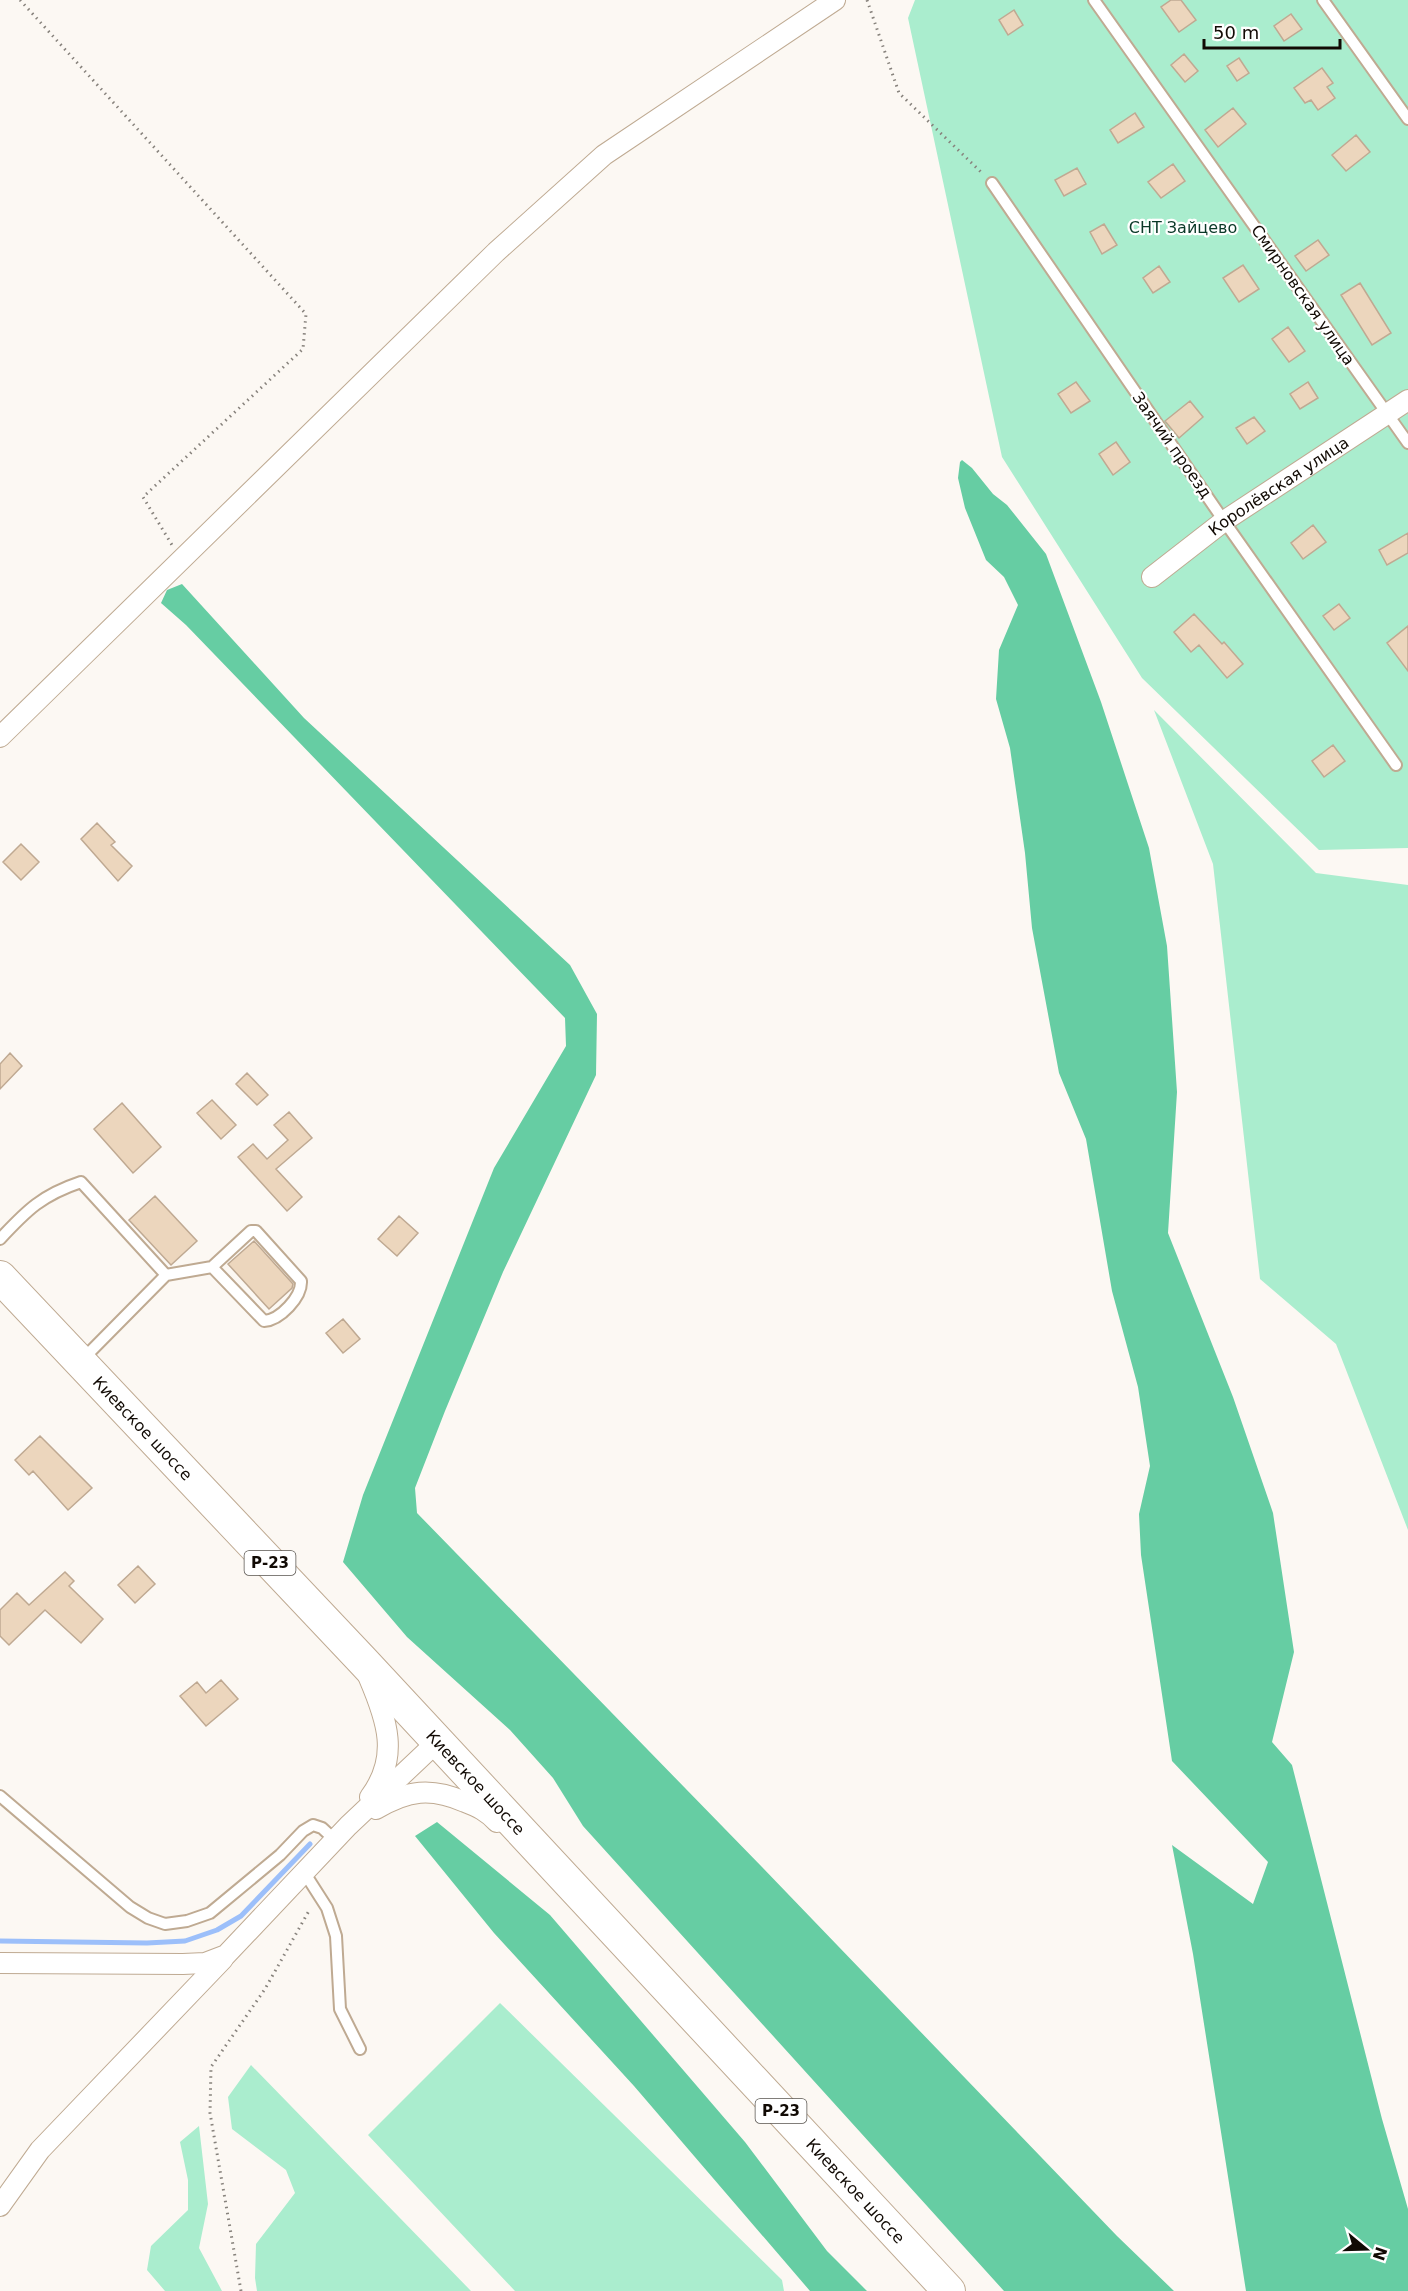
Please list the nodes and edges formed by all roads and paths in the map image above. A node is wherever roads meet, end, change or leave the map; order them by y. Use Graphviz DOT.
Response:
graph roads {
  1 [pos="20,0"];
  2 [pos="835,0"];
  3 [pos="867,0"];
  4 [pos="1094,0"];
  5 [pos="1323,0"];
  6 [pos="1408,119"];
  7 [pos="992,183"];
  8 [pos="1408,400"];
  9 [pos="1387,414"];
  10 [pos="1408,443"];
  11 [pos="1224,521"];
  12 [pos="182,560"];
  13 [pos="1152,578"];
  14 [pos="0,737"];
  15 [pos="1396,765"];
  16 [pos="0,1239"];
  17 [pos="212,1267"];
  18 [pos="166,1275"];
  19 [pos="0,1277"];
  20 [pos="80,1362"];
  21 [pos="362,1660"];
  22 [pos="437,1742"];
  23 [pos="0,1796"];
  24 [pos="342,1833"];
  25 [pos="304,1872"];
  26 [pos="318,1894"];
  27 [pos="614,1931"];
  28 [pos="226,1955"];
  29 [pos="0,1963"];
  30 [pos="360,2049"];
  31 [pos="0,2206"];
  32 [pos="241,2291"];
  33 [pos="949,2291"];
  1 -- 12 [label="path"];
  2 -- 12 [label="street"];
  3 -- 7 [label="path"];
  4 -- 9 [label="lane, Смирновская улица"];
  5 -- 6 [label="lane"];
  7 -- 11 [label="lane, Заячий проезд"];
  8 -- 9 [label="street, Королёвская улица"];
  9 -- 10 [label="lane, Смирновская улица"];
  9 -- 11 [label="street, Королёвская улица"];
  11 -- 13 [label="street, Королёвская улица"];
  11 -- 15 [label="lane, Заячий проезд"];
  12 -- 14 [label="street"];
  16 -- 18 [label="lane"];
  17 -- 17 [label="lane"];
  17 -- 18 [label="lane"];
  18 -- 20 [label="lane"];
  19 -- 20 [label="main road, Киевское шоссе / Р-23"];
  20 -- 21 [label="main road, Киевское шоссе / Р-23"];
  21 -- 22 [label="main road, Киевское шоссе / Р-23"];
  21 -- 24 [label="street"];
  22 -- 24 [label="street"];
  22 -- 27 [label="main road, Киевское шоссе / Р-23"];
  23 -- 24 [label="lane"];
  24 -- 25 [label="street"];
  24 -- 27 [label="street"];
  25 -- 26 [label="lane"];
  25 -- 28 [label="street"];
  26 -- 30 [label="lane"];
  26 -- 32 [label="path"];
  27 -- 33 [label="main road, Киевское шоссе / Р-23"];
  28 -- 29 [label="street"];
  28 -- 31 [label="street"];
}
